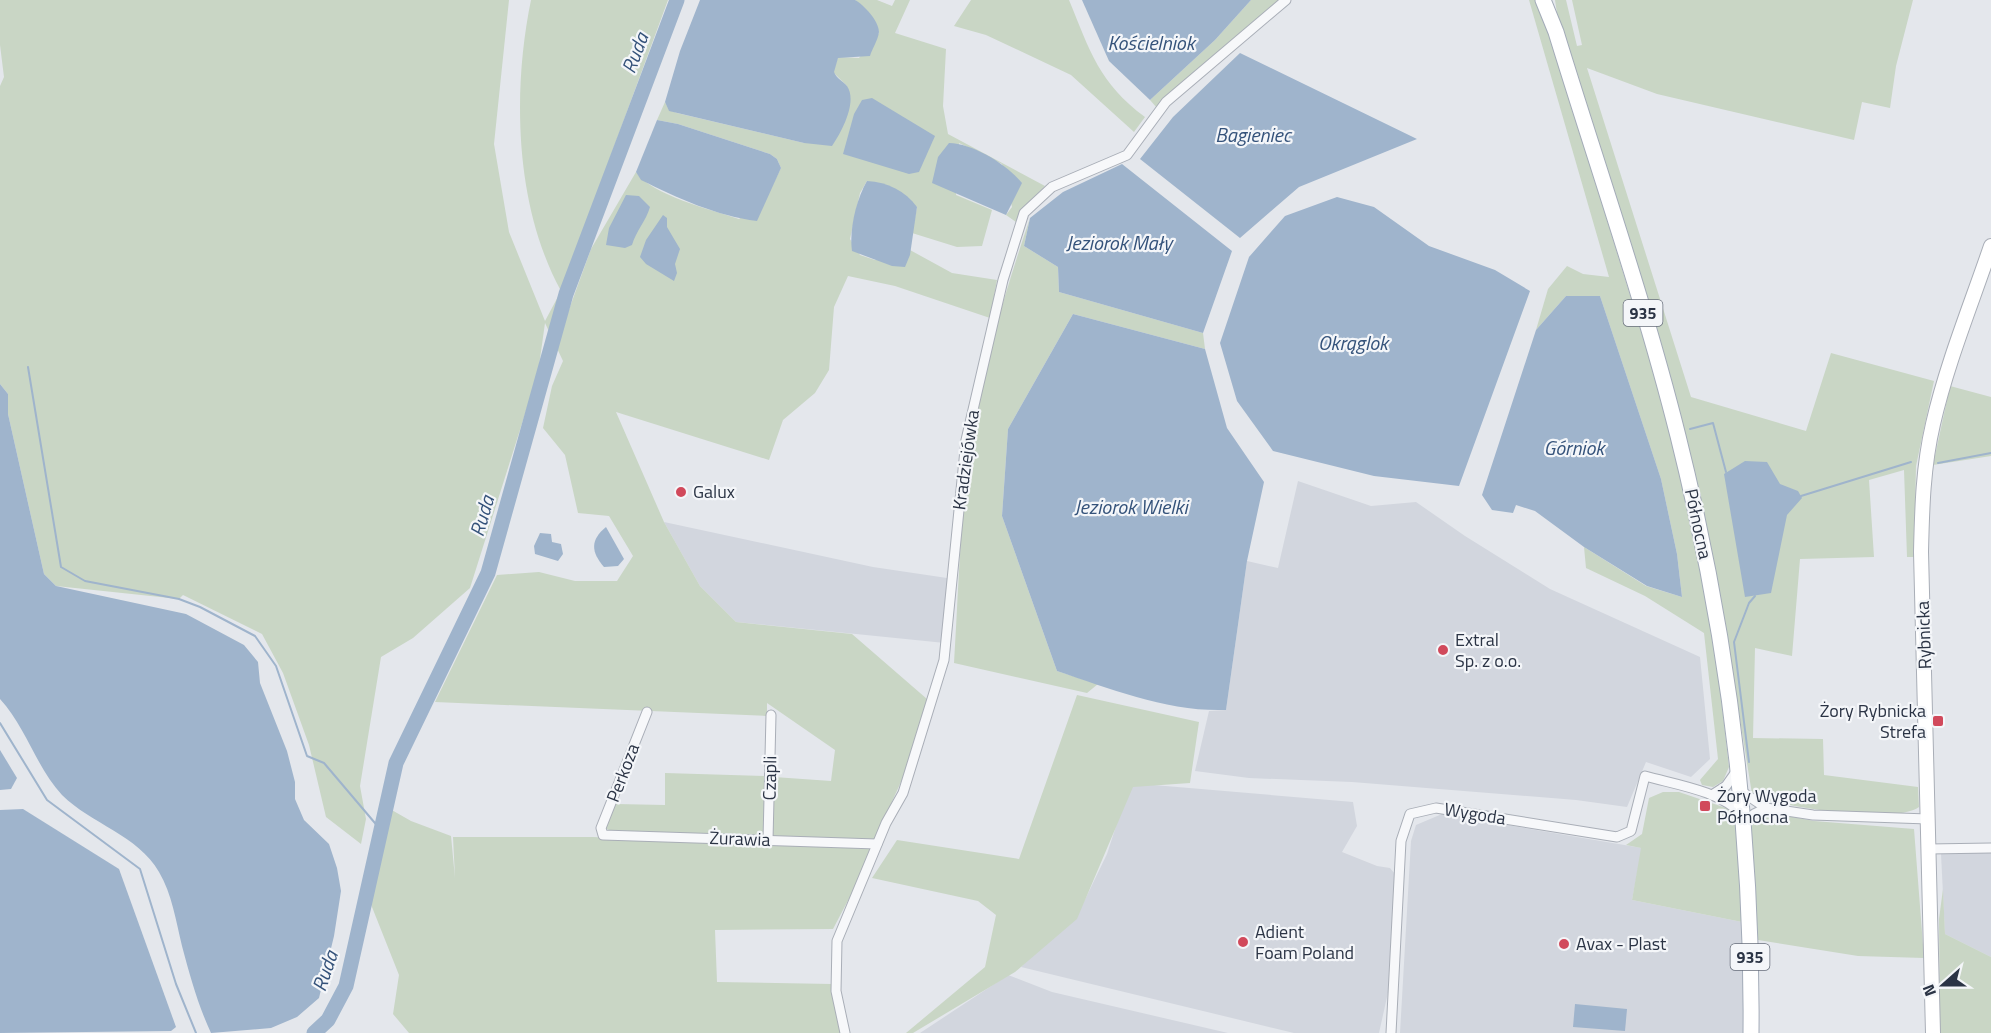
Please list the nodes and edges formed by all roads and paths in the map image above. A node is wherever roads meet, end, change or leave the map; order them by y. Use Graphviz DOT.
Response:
graph roads {
  1 [pos="1286,0"];
  2 [pos="1543,0"];
  3 [pos="1552,0"];
  4 [pos="1556,32"];
  5 [pos="1991,246"];
  6 [pos="647,712"];
  7 [pos="771,715"];
  8 [pos="1738,768"];
  9 [pos="1741,791"];
  10 [pos="1712,795"];
  11 [pos="1766,808"];
  12 [pos="1928,819"];
  13 [pos="1743,820"];
  14 [pos="603,835"];
  15 [pos="768,840"];
  16 [pos="877,844"];
  17 [pos="1991,848"];
  18 [pos="1929,849"];
  19 [pos="845,1033"];
  20 [pos="1391,1033"];
  21 [pos="1751,1033"];
  22 [pos="1933,1033"];
  1 -- 16 [label="street, Kradziejówka"];
  2 -- 4 [label="main road, Północna / 935"];
  3 -- 4 [label="main road, Północna / 935"];
  4 -- 8 [label="main road, Północna / 935"];
  5 -- 12 [label="street, Rybnicka"];
  6 -- 14 [label="street, Perkoza"];
  7 -- 15 [label="street, Czapli"];
  8 -- 9 [label="main road, Północna / 935"];
  8 -- 10 [label="street"];
  9 -- 11 [label="street"];
  9 -- 13 [label="main road, Północna / 935"];
  10 -- 13 [label="street, Wygoda"];
  10 -- 20 [label="street, Wygoda"];
  11 -- 12 [label="street"];
  11 -- 13 [label="street"];
  12 -- 18 [label="street, Rybnicka"];
  13 -- 21 [label="main road, Północna / 935"];
  14 -- 15 [label="street, Żurawia"];
  15 -- 16 [label="street, Żurawia"];
  16 -- 19 [label="street, Kradziejówka"];
  17 -- 18 [label="street"];
  18 -- 22 [label="street, Rybnicka"];
}
